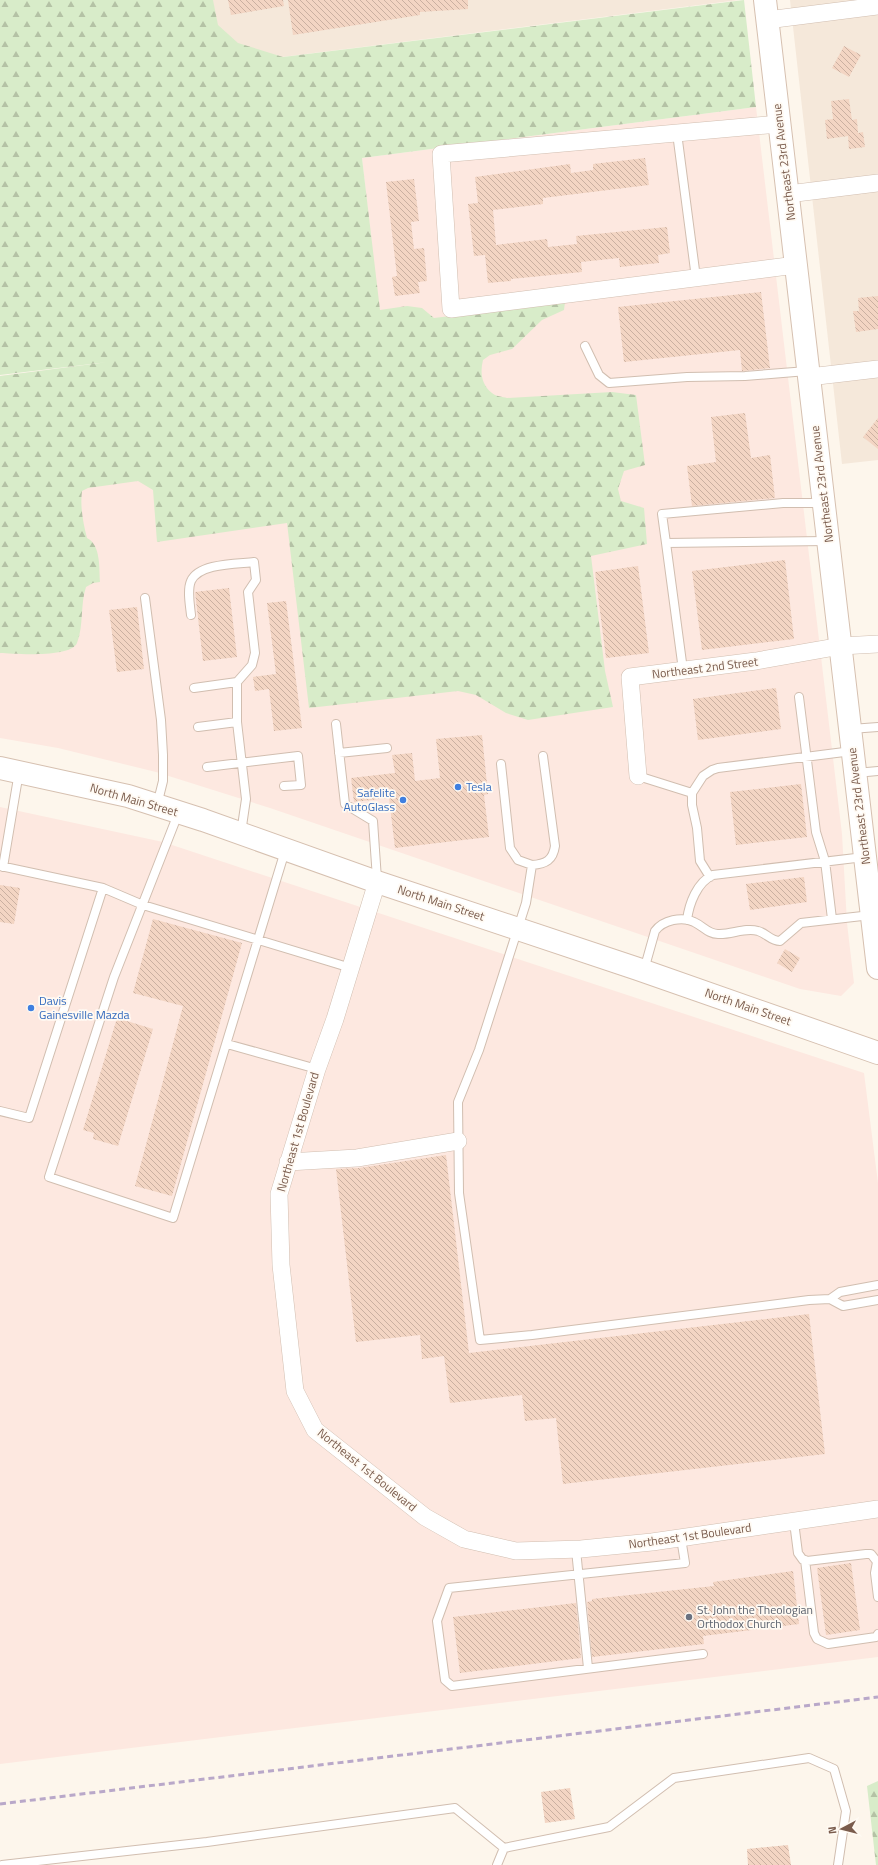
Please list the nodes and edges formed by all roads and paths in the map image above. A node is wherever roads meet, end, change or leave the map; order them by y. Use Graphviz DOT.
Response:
graph roads {
  1 [pos="878,6"];
  2 [pos="766,10"];
  3 [pos="779,124"];
  4 [pos="677,133"];
  5 [pos="878,183"];
  6 [pos="788,194"];
  7 [pos="796,265"];
  8 [pos="696,278"];
  9 [pos="585,346"];
  10 [pos="878,369"];
  11 [pos="808,374"];
  12 [pos="824,503"];
  13 [pos="828,542"];
  14 [pos="666,543"];
  15 [pos="145,598"];
  16 [pos="191,615"];
  17 [pos="878,644"];
  18 [pos="841,646"];
  19 [pos="684,670"];
  20 [pos="237,682"];
  21 [pos="194,688"];
  22 [pos="799,697"];
  23 [pos="237,722"];
  24 [pos="336,724"];
  25 [pos="198,727"];
  26 [pos="878,727"];
  27 [pos="850,729"];
  28 [pos="387,748"];
  29 [pos="853,751"];
  30 [pos="339,753"];
  31 [pos="543,756"];
  32 [pos="806,757"];
  33 [pos="242,763"];
  34 [pos="501,764"];
  35 [pos="207,767"];
  36 [pos="10,770"];
  37 [pos="878,771"];
  38 [pos="856,773"];
  39 [pos="638,776"];
  40 [pos="284,786"];
  41 [pos="692,793"];
  42 [pos="157,806"];
  43 [pos="178,813"];
  44 [pos="241,834"];
  45 [pos="286,850"];
  46 [pos="825,861"];
  47 [pos="532,865"];
  48 [pos="2,866"];
  49 [pos="870,870"];
  50 [pos="710,877"];
  51 [pos="377,882"];
  52 [pos="103,888"];
  53 [pos="143,905"];
  54 [pos="875,915"];
  55 [pos="832,919"];
  56 [pos="687,920"];
  57 [pos="518,928"];
  58 [pos="259,939"];
  59 [pos="350,968"];
  60 [pos="878,968"];
  61 [pos="644,971"];
  62 [pos="227,1044"];
  63 [pos="878,1053"];
  64 [pos="317,1068"];
  65 [pos="0,1112"];
  66 [pos="458,1141"];
  67 [pos="288,1162"];
  68 [pos="878,1285"];
  69 [pos="830,1299"];
  70 [pos="878,1300"];
  71 [pos="878,1509"];
  72 [pos="794,1522"];
  73 [pos="681,1538"];
  74 [pos="576,1550"];
  75 [pos="805,1560"];
  76 [pos="878,1562"];
  77 [pos="578,1576"];
  78 [pos="878,1597"];
  79 [pos="878,1634"];
  80 [pos="703,1654"];
  81 [pos="588,1668"];
  82 [pos="504,1848"];
  83 [pos="2,1865"];
  84 [pos="497,1865"];
  85 [pos="838,1865"];
  1 -- 2 [label="street"];
  2 -- 3 [label="main road, Northeast 23rd Avenue"];
  3 -- 4 [label="street"];
  3 -- 6 [label="main road, Northeast 23rd Avenue"];
  4 -- 8 [label="lane"];
  4 -- 8 [label="street"];
  5 -- 6 [label="street"];
  6 -- 7 [label="main road, Northeast 23rd Avenue"];
  7 -- 8 [label="street"];
  7 -- 11 [label="main road, Northeast 23rd Avenue"];
  9 -- 11 [label="lane"];
  10 -- 11 [label="street"];
  11 -- 12 [label="main road, Northeast 23rd Avenue"];
  12 -- 13 [label="main road, Northeast 23rd Avenue"];
  12 -- 14 [label="lane"];
  13 -- 14 [label="lane"];
  13 -- 18 [label="main road, Northeast 23rd Avenue"];
  14 -- 19 [label="lane"];
  15 -- 42 [label="lane"];
  16 -- 20 [label="lane"];
  17 -- 18 [label="street, Northeast 2nd Street"];
  18 -- 19 [label="street, Northeast 2nd Street"];
  18 -- 27 [label="main road, Northeast 23rd Avenue"];
  19 -- 39 [label="street, Northeast 2nd Street"];
  20 -- 21 [label="lane"];
  20 -- 23 [label="lane"];
  22 -- 32 [label="lane"];
  23 -- 25 [label="lane"];
  23 -- 33 [label="lane"];
  24 -- 30 [label="lane"];
  26 -- 27 [label="lane"];
  27 -- 29 [label="main road, Northeast 23rd Avenue"];
  28 -- 30 [label="lane"];
  29 -- 32 [label="lane"];
  29 -- 38 [label="main road, Northeast 23rd Avenue"];
  30 -- 51 [label="lane"];
  31 -- 47 [label="lane"];
  32 -- 41 [label="lane"];
  32 -- 46 [label="lane"];
  33 -- 35 [label="lane"];
  33 -- 40 [label="lane"];
  33 -- 44 [label="lane"];
  34 -- 47 [label="lane"];
  36 -- 42 [label="main road, North Main Street"];
  36 -- 48 [label="lane"];
  37 -- 38 [label="lane"];
  38 -- 49 [label="main road, Northeast 23rd Avenue"];
  39 -- 41 [label="lane"];
  41 -- 50 [label="lane"];
  42 -- 43 [label="main road, North Main Street"];
  43 -- 44 [label="main road, North Main Street"];
  43 -- 53 [label="lane"];
  44 -- 45 [label="main road, North Main Street"];
  45 -- 51 [label="main road, North Main Street"];
  45 -- 58 [label="lane"];
  46 -- 49 [label="lane"];
  46 -- 50 [label="lane"];
  46 -- 55 [label="lane"];
  47 -- 57 [label="lane"];
  48 -- 52 [label="lane"];
  49 -- 54 [label="main road, Northeast 23rd Avenue"];
  50 -- 56 [label="lane"];
  51 -- 57 [label="main road, North Main Street"];
  51 -- 59 [label="street, Northeast 1st Boulevard"];
  52 -- 53 [label="lane"];
  52 -- 65 [label="lane"];
  53 -- 58 [label="lane"];
  53 -- 62 [label="lane"];
  54 -- 55 [label="lane"];
  54 -- 60 [label="main road, Northeast 23rd Avenue"];
  55 -- 56 [label="lane"];
  56 -- 61 [label="lane"];
  57 -- 61 [label="main road, North Main Street"];
  57 -- 66 [label="lane"];
  58 -- 59 [label="lane"];
  58 -- 62 [label="lane"];
  59 -- 64 [label="street, Northeast 1st Boulevard"];
  61 -- 63 [label="main road, North Main Street"];
  62 -- 64 [label="lane"];
  64 -- 67 [label="street, Northeast 1st Boulevard"];
  66 -- 67 [label="street"];
  66 -- 69 [label="lane"];
  67 -- 74 [label="street, Northeast 1st Boulevard"];
  68 -- 69 [label="lane"];
  69 -- 70 [label="lane"];
  71 -- 72 [label="street, Northeast 1st Boulevard"];
  72 -- 73 [label="street, Northeast 1st Boulevard"];
  72 -- 75 [label="lane"];
  73 -- 74 [label="street, Northeast 1st Boulevard"];
  73 -- 77 [label="lane"];
  74 -- 77 [label="lane"];
  75 -- 76 [label="lane"];
  75 -- 79 [label="lane"];
  76 -- 78 [label="lane"];
  77 -- 81 [label="lane"];
  77 -- 81 [label="lane"];
  80 -- 81 [label="lane"];
  82 -- 83 [label="lane"];
  82 -- 84 [label="lane"];
  82 -- 85 [label="lane"];
}
